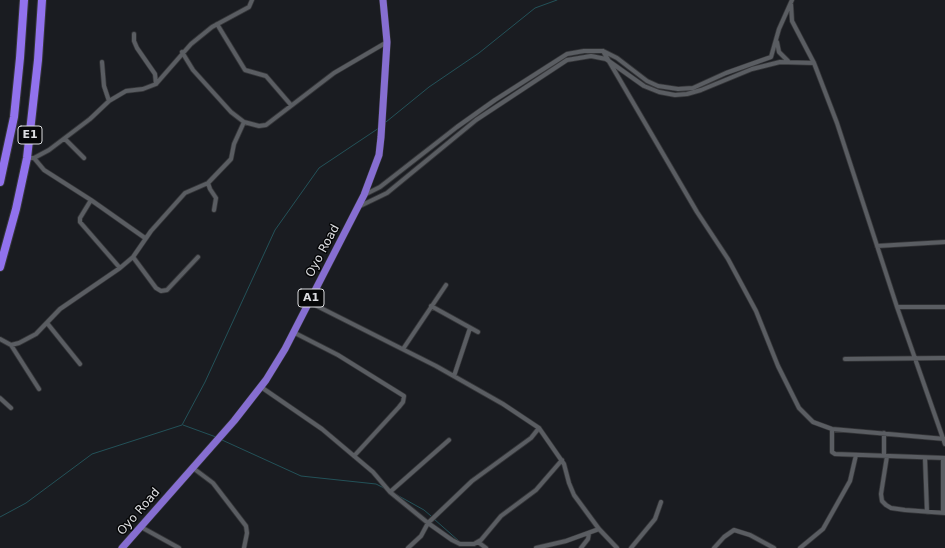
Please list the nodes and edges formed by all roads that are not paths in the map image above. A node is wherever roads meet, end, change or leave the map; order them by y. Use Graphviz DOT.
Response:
graph roads {
  1 [pos="24,0"];
  2 [pos="42,0"];
  3 [pos="252,0"];
  4 [pos="383,0"];
  5 [pos="792,1"];
  6 [pos="783,19"];
  7 [pos="792,20"];
  8 [pos="217,24"];
  9 [pos="134,34"];
  10 [pos="777,38"];
  11 [pos="387,42"];
  12 [pos="603,51"];
  13 [pos="182,52"];
  14 [pos="606,59"];
  15 [pos="789,61"];
  16 [pos="102,62"];
  17 [pos="814,63"];
  18 [pos="156,84"];
  19 [pos="109,101"];
  20 [pos="291,105"];
  21 [pos="244,122"];
  22 [pos="65,139"];
  23 [pos="30,158"];
  24 [pos="84,158"];
  25 [pos="0,182"];
  26 [pos="208,183"];
  27 [pos="364,195"];
  28 [pos="91,200"];
  29 [pos="358,208"];
  30 [pos="214,210"];
  31 [pos="145,238"];
  32 [pos="945,242"];
  33 [pos="877,246"];
  34 [pos="133,257"];
  35 [pos="198,257"];
  36 [pos="0,267"];
  37 [pos="120,268"];
  38 [pos="446,285"];
  39 [pos="309,302"];
  40 [pos="431,306"];
  41 [pos="897,307"];
  42 [pos="945,307"];
  43 [pos="47,322"];
  44 [pos="470,328"];
  45 [pos="294,332"];
  46 [pos="478,332"];
  47 [pos="0,339"];
  48 [pos="10,345"];
  49 [pos="403,349"];
  50 [pos="845,358"];
  51 [pos="945,358"];
  52 [pos="914,359"];
  53 [pos="80,364"];
  54 [pos="454,376"];
  55 [pos="261,387"];
  56 [pos="40,389"];
  57 [pos="0,398"];
  58 [pos="11,408"];
  59 [pos="539,428"];
  60 [pos="832,429"];
  61 [pos="884,433"];
  62 [pos="944,439"];
  63 [pos="449,440"];
  64 [pos="945,444"];
  65 [pos="856,455"];
  66 [pos="354,456"];
  67 [pos="886,456"];
  68 [pos="926,458"];
  69 [pos="944,458"];
  70 [pos="562,460"];
  71 [pos="192,468"];
  72 [pos="390,492"];
  73 [pos="661,502"];
  74 [pos="927,512"];
  75 [pos="944,513"];
  76 [pos="430,522"];
  77 [pos="142,527"];
  78 [pos="600,530"];
  79 [pos="589,533"];
  80 [pos="478,542"];
  81 [pos="122,548"];
  82 [pos="179,548"];
  83 [pos="244,548"];
  84 [pos="408,548"];
  85 [pos="486,548"];
  86 [pos="536,548"];
  87 [pos="581,548"];
  88 [pos="617,548"];
  89 [pos="631,548"];
  90 [pos="714,548"];
  91 [pos="774,548"];
  92 [pos="800,548"];
  1 -- 25 [label="highway, E1"];
  2 -- 23 [label="highway, E1"];
  3 -- 8 [label="street"];
  4 -- 11 [label="highway, Oyo Road / A1"];
  5 -- 6 [label="street"];
  5 -- 7 [label="street"];
  6 -- 7 [label="street"];
  6 -- 10 [label="street"];
  7 -- 17 [label="street"];
  8 -- 13 [label="street"];
  8 -- 20 [label="street"];
  9 -- 18 [label="street"];
  10 -- 12 [label="street"];
  10 -- 15 [label="street"];
  11 -- 20 [label="street"];
  11 -- 27 [label="highway, Oyo Road / A1"];
  12 -- 14 [label="street"];
  12 -- 27 [label="street"];
  13 -- 18 [label="street"];
  13 -- 21 [label="street"];
  14 -- 15 [label="street"];
  14 -- 29 [label="street"];
  14 -- 60 [label="street"];
  15 -- 17 [label="street"];
  16 -- 19 [label="street"];
  17 -- 33 [label="street"];
  18 -- 19 [label="street"];
  19 -- 22 [label="street"];
  20 -- 21 [label="street"];
  21 -- 26 [label="street"];
  22 -- 23 [label="street"];
  22 -- 24 [label="street"];
  23 -- 28 [label="street"];
  23 -- 36 [label="highway, E1"];
  26 -- 30 [label="street"];
  26 -- 31 [label="street"];
  27 -- 29 [label="highway, Oyo Road / A1"];
  28 -- 31 [label="street"];
  28 -- 37 [label="street"];
  29 -- 39 [label="highway, Oyo Road / A1"];
  31 -- 34 [label="street"];
  32 -- 33 [label="street"];
  33 -- 41 [label="street"];
  34 -- 35 [label="street"];
  34 -- 37 [label="street"];
  37 -- 43 [label="street"];
  38 -- 40 [label="street"];
  39 -- 45 [label="highway, Oyo Road / A1"];
  39 -- 49 [label="street"];
  40 -- 44 [label="street"];
  40 -- 49 [label="street"];
  41 -- 42 [label="street"];
  41 -- 52 [label="street"];
  43 -- 48 [label="street"];
  43 -- 53 [label="street"];
  44 -- 46 [label="street"];
  44 -- 54 [label="street"];
  45 -- 55 [label="highway, Oyo Road / A1"];
  45 -- 66 [label="street"];
  47 -- 48 [label="street"];
  48 -- 56 [label="street"];
  49 -- 54 [label="street"];
  50 -- 52 [label="street"];
  51 -- 52 [label="street"];
  52 -- 62 [label="street"];
  54 -- 59 [label="street"];
  55 -- 66 [label="street"];
  55 -- 71 [label="highway, Oyo Road / A1"];
  57 -- 58 [label="street"];
  59 -- 70 [label="street"];
  59 -- 76 [label="street"];
  60 -- 61 [label="street"];
  60 -- 65 [label="street"];
  61 -- 62 [label="street"];
  61 -- 67 [label="street"];
  62 -- 64 [label="street"];
  63 -- 72 [label="street"];
  65 -- 67 [label="street"];
  65 -- 92 [label="street"];
  66 -- 72 [label="street"];
  67 -- 68 [label="street"];
  67 -- 74 [label="street"];
  68 -- 69 [label="street"];
  68 -- 74 [label="street"];
  69 -- 75 [label="street"];
  70 -- 78 [label="street"];
  70 -- 80 [label="street"];
  71 -- 77 [label="highway, Oyo Road / A1"];
  71 -- 83 [label="street"];
  72 -- 76 [label="street"];
  73 -- 89 [label="street"];
  74 -- 75 [label="street"];
  76 -- 80 [label="street"];
  76 -- 84 [label="street"];
  77 -- 81 [label="highway, Oyo Road / A1"];
  77 -- 82 [label="street"];
  78 -- 79 [label="street"];
  78 -- 88 [label="street"];
  79 -- 86 [label="street"];
  79 -- 87 [label="street"];
  80 -- 85 [label="street"];
  90 -- 91 [label="street"];
}
